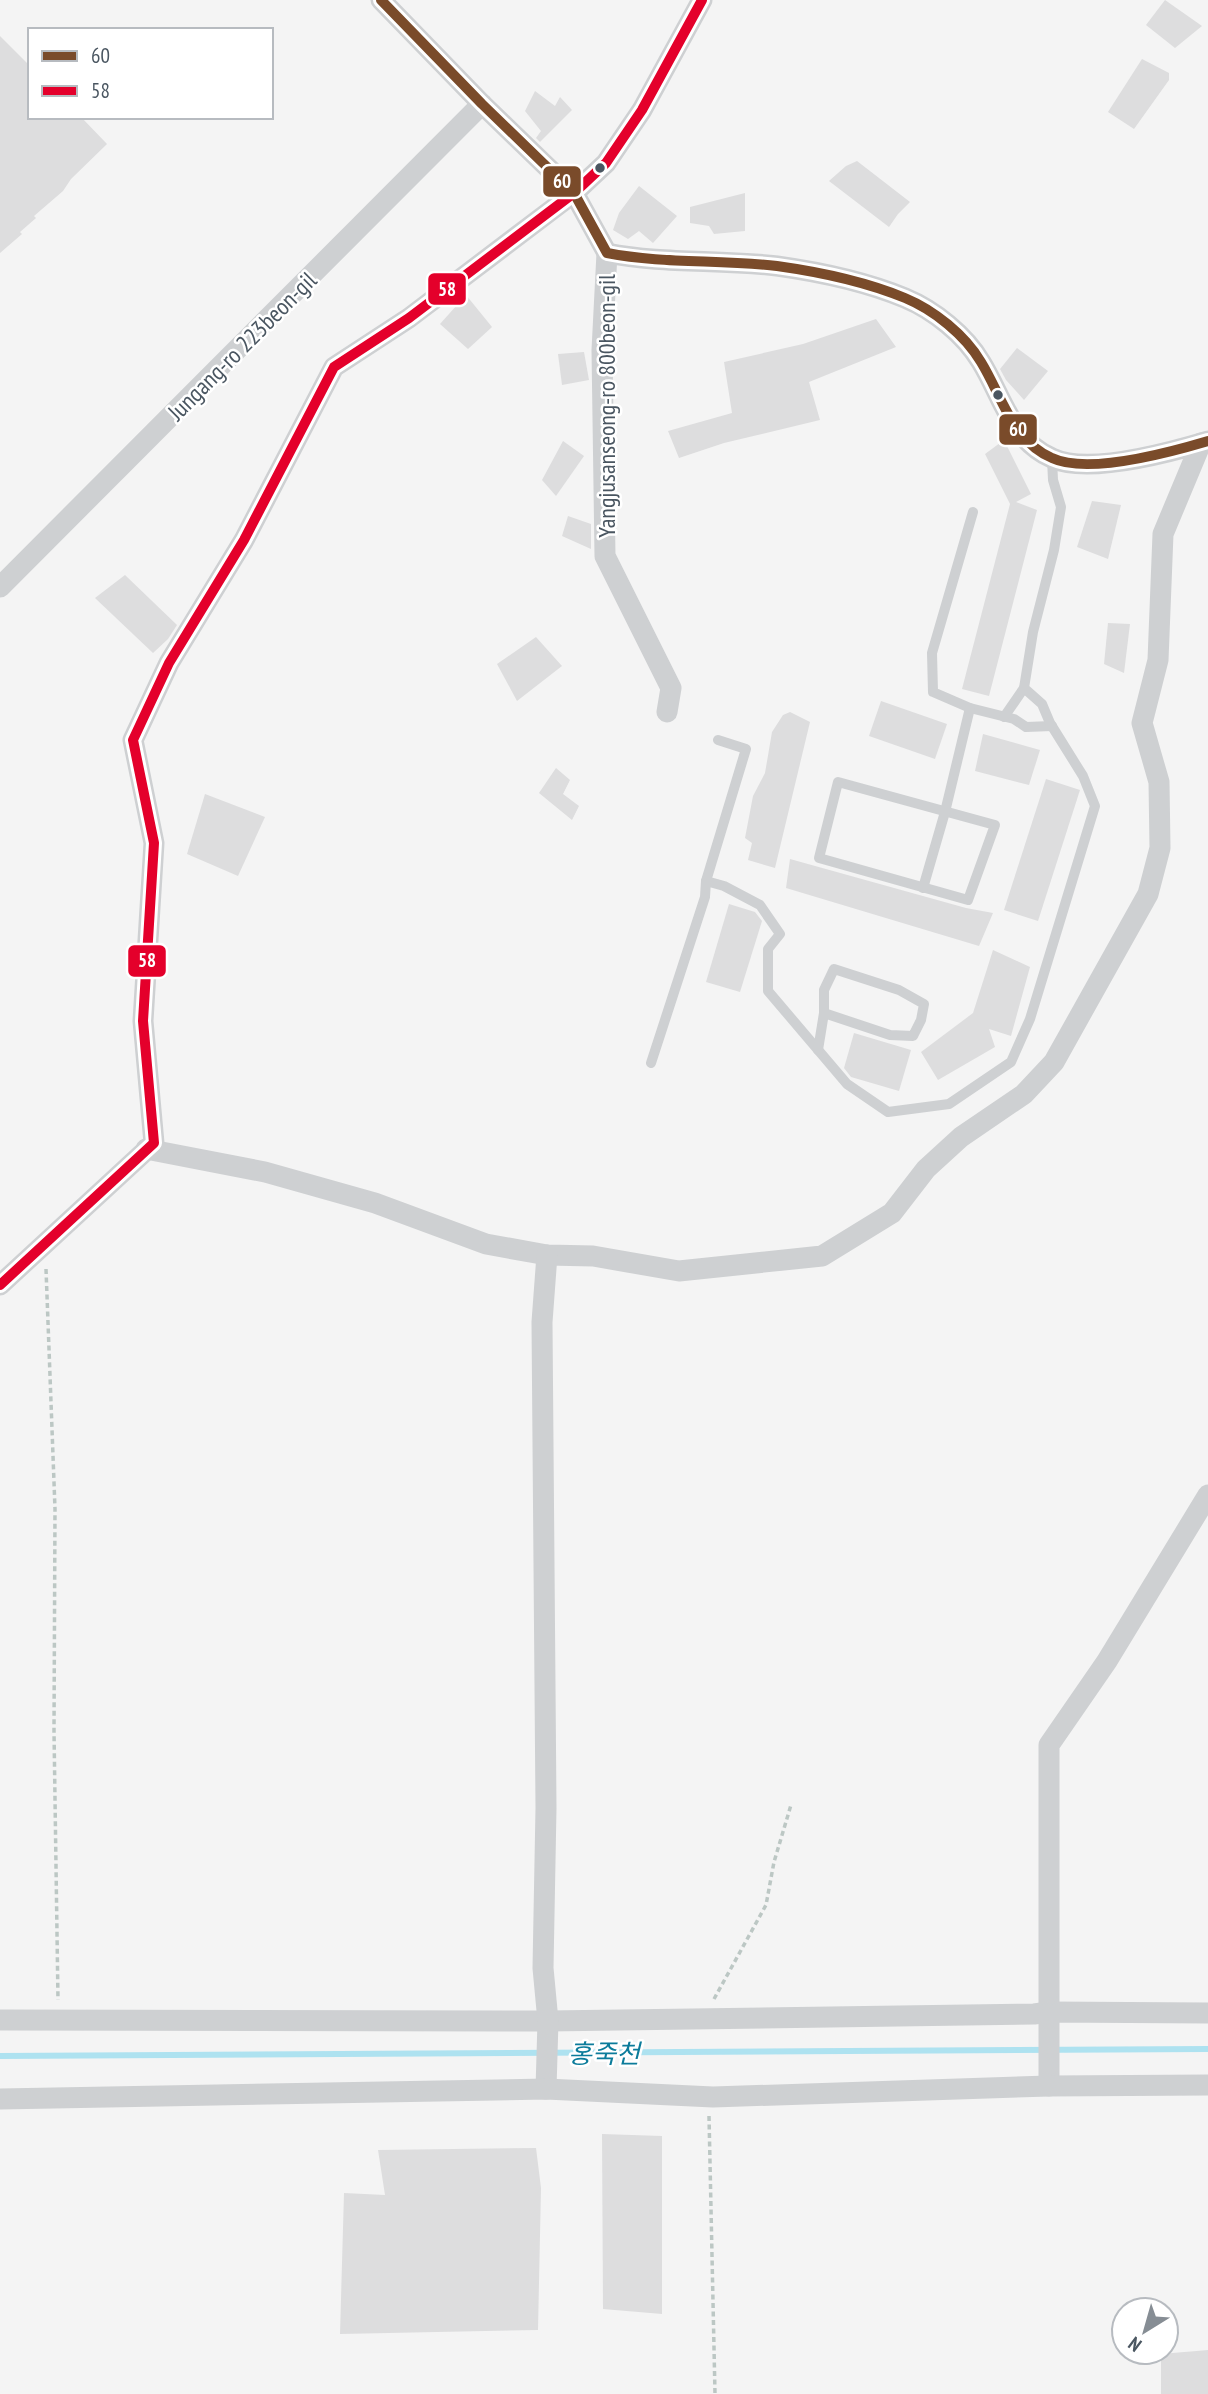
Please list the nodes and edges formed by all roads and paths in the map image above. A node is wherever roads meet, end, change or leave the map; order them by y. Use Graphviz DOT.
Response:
graph roads {
  1 [pos="381,0"];
  2 [pos="702,0"];
  3 [pos="482,104"];
  4 [pos="574,193"];
  5 [pos="607,253"];
  6 [pos="1204,442"];
  7 [pos="1052,459"];
  8 [pos="973,512"];
  9 [pos="0,587"];
  10 [pos="1024,688"];
  11 [pos="970,708"];
  12 [pos="667,712"];
  13 [pos="1004,717"];
  14 [pos="1052,726"];
  15 [pos="718,740"];
  16 [pos="945,812"];
  17 [pos="706,881"];
  18 [pos="923,887"];
  19 [pos="824,1013"];
  20 [pos="818,1050"];
  21 [pos="651,1063"];
  22 [pos="146,1149"];
  23 [pos="45,1242"];
  24 [pos="547,1255"];
  25 [pos="0,1285"];
  26 [pos="1208,1495"];
  27 [pos="791,1805"];
  28 [pos="1049,2012"];
  29 [pos="1208,2014"];
  30 [pos="702,2019"];
  31 [pos="0,2020"];
  32 [pos="58,2020"];
  33 [pos="548,2021"];
  34 [pos="1208,2085"];
  35 [pos="1049,2086"];
  36 [pos="546,2089"];
  37 [pos="713,2097"];
  38 [pos="0,2099"];
  39 [pos="715,2394"];
  1 -- 3 [label="street"];
  2 -- 4 [label="street"];
  3 -- 4 [label="street"];
  3 -- 9 [label="street, Jungang-ro 223beon-gil"];
  4 -- 5 [label="street, Yangjusanseong-ro 800beon-gil"];
  4 -- 22 [label="street"];
  5 -- 7 [label="street, Yangjusanseong-ro 800beon-gil"];
  5 -- 12 [label="street, Yangjusanseong-ro 800beon-gil"];
  6 -- 7 [label="street"];
  6 -- 24 [label="street"];
  7 -- 10 [label="lane"];
  8 -- 11 [label="lane"];
  10 -- 13 [label="lane"];
  10 -- 14 [label="lane"];
  11 -- 13 [label="lane"];
  11 -- 16 [label="lane"];
  13 -- 14 [label="lane"];
  14 -- 20 [label="lane"];
  15 -- 17 [label="lane"];
  16 -- 18 [label="lane"];
  16 -- 18 [label="lane"];
  16 -- 18 [label="lane"];
  17 -- 20 [label="lane"];
  17 -- 21 [label="lane"];
  19 -- 19 [label="lane"];
  19 -- 20 [label="lane"];
  22 -- 23 [label="street"];
  22 -- 24 [label="street"];
  23 -- 25 [label="street"];
  23 -- 32 [label="path"];
  24 -- 33 [label="street"];
  26 -- 28 [label="street"];
  27 -- 30 [label="path"];
  28 -- 29 [label="street"];
  28 -- 30 [label="street"];
  28 -- 35 [label="street"];
  30 -- 33 [label="street"];
  31 -- 32 [label="street"];
  32 -- 33 [label="street"];
  33 -- 36 [label="street"];
  34 -- 35 [label="street"];
  35 -- 37 [label="street"];
  36 -- 37 [label="street"];
  36 -- 38 [label="street"];
  37 -- 39 [label="path"];
}
